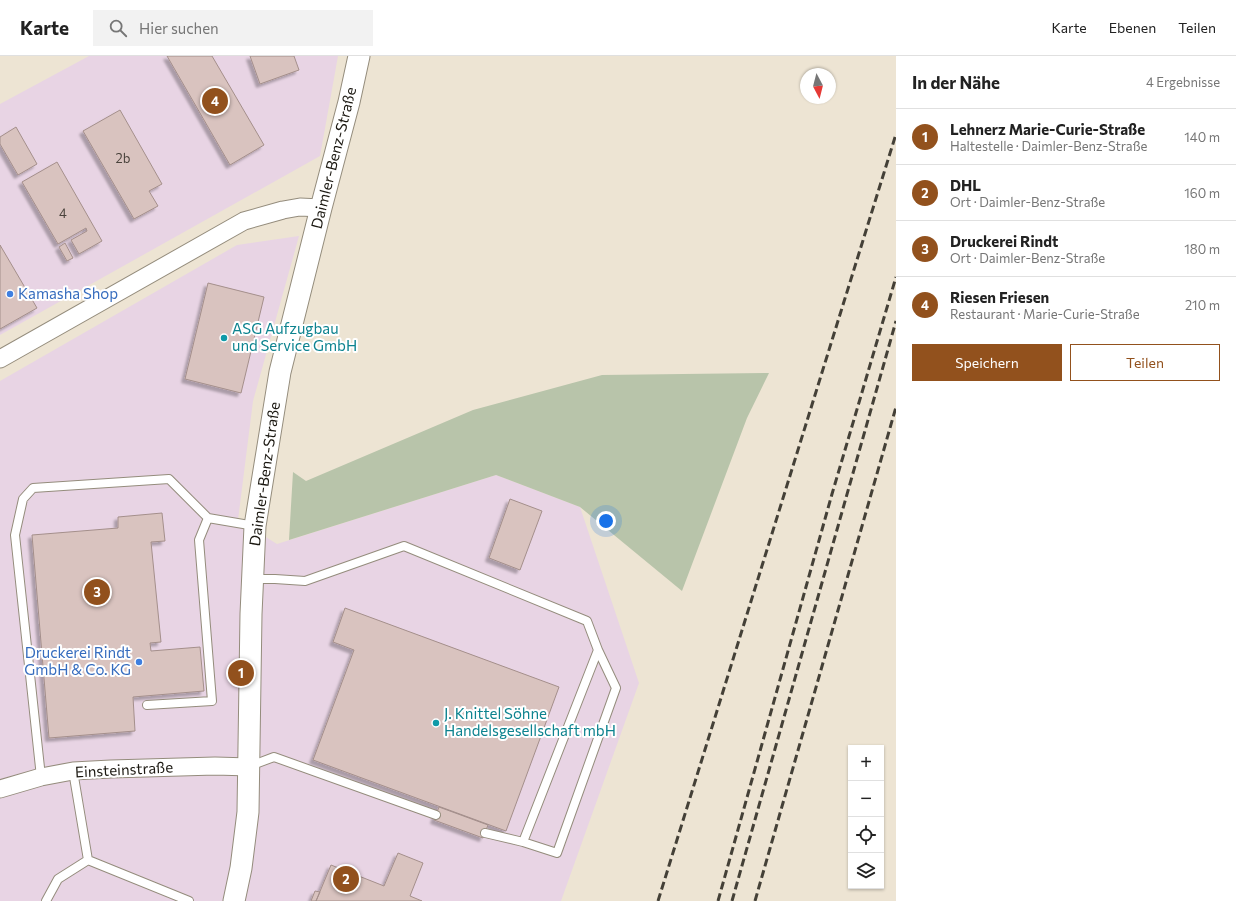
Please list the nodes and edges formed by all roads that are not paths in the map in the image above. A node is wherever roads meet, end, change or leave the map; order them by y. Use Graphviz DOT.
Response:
graph roads {
  1 [pos="358,56"];
  2 [pos="321,208"];
  3 [pos="0,359"];
  4 [pos="208,518"];
  5 [pos="255,526"];
  6 [pos="253,579"];
  7 [pos="598,650"];
  8 [pos="147,705"];
  9 [pos="250,767"];
  10 [pos="73,771"];
  11 [pos="41,777"];
  12 [pos="0,789"];
  13 [pos="436,815"];
  14 [pos="485,833"];
  15 [pos="523,842"];
  16 [pos="88,860"];
  17 [pos="46,901"];
  18 [pos="189,901"];
  19 [pos="234,901"];
  1 -- 2 [label="street, Daimler-Benz-Straße"];
  2 -- 3 [label="street"];
  2 -- 5 [label="street, Daimler-Benz-Straße"];
  4 -- 5 [label="lane"];
  4 -- 8 [label="lane"];
  4 -- 11 [label="lane"];
  5 -- 6 [label="street, Daimler-Benz-Straße"];
  6 -- 7 [label="lane"];
  6 -- 9 [label="street, Daimler-Benz-Straße"];
  7 -- 15 [label="lane"];
  7 -- 15 [label="lane"];
  9 -- 10 [label="street, Einsteinstraße"];
  9 -- 13 [label="lane"];
  9 -- 19 [label="street, Daimler-Benz-Straße"];
  10 -- 11 [label="street, Einsteinstraße"];
  10 -- 16 [label="lane"];
  11 -- 12 [label="street, Einsteinstraße"];
  14 -- 15 [label="lane"];
  16 -- 17 [label="lane"];
  16 -- 18 [label="lane"];
}
